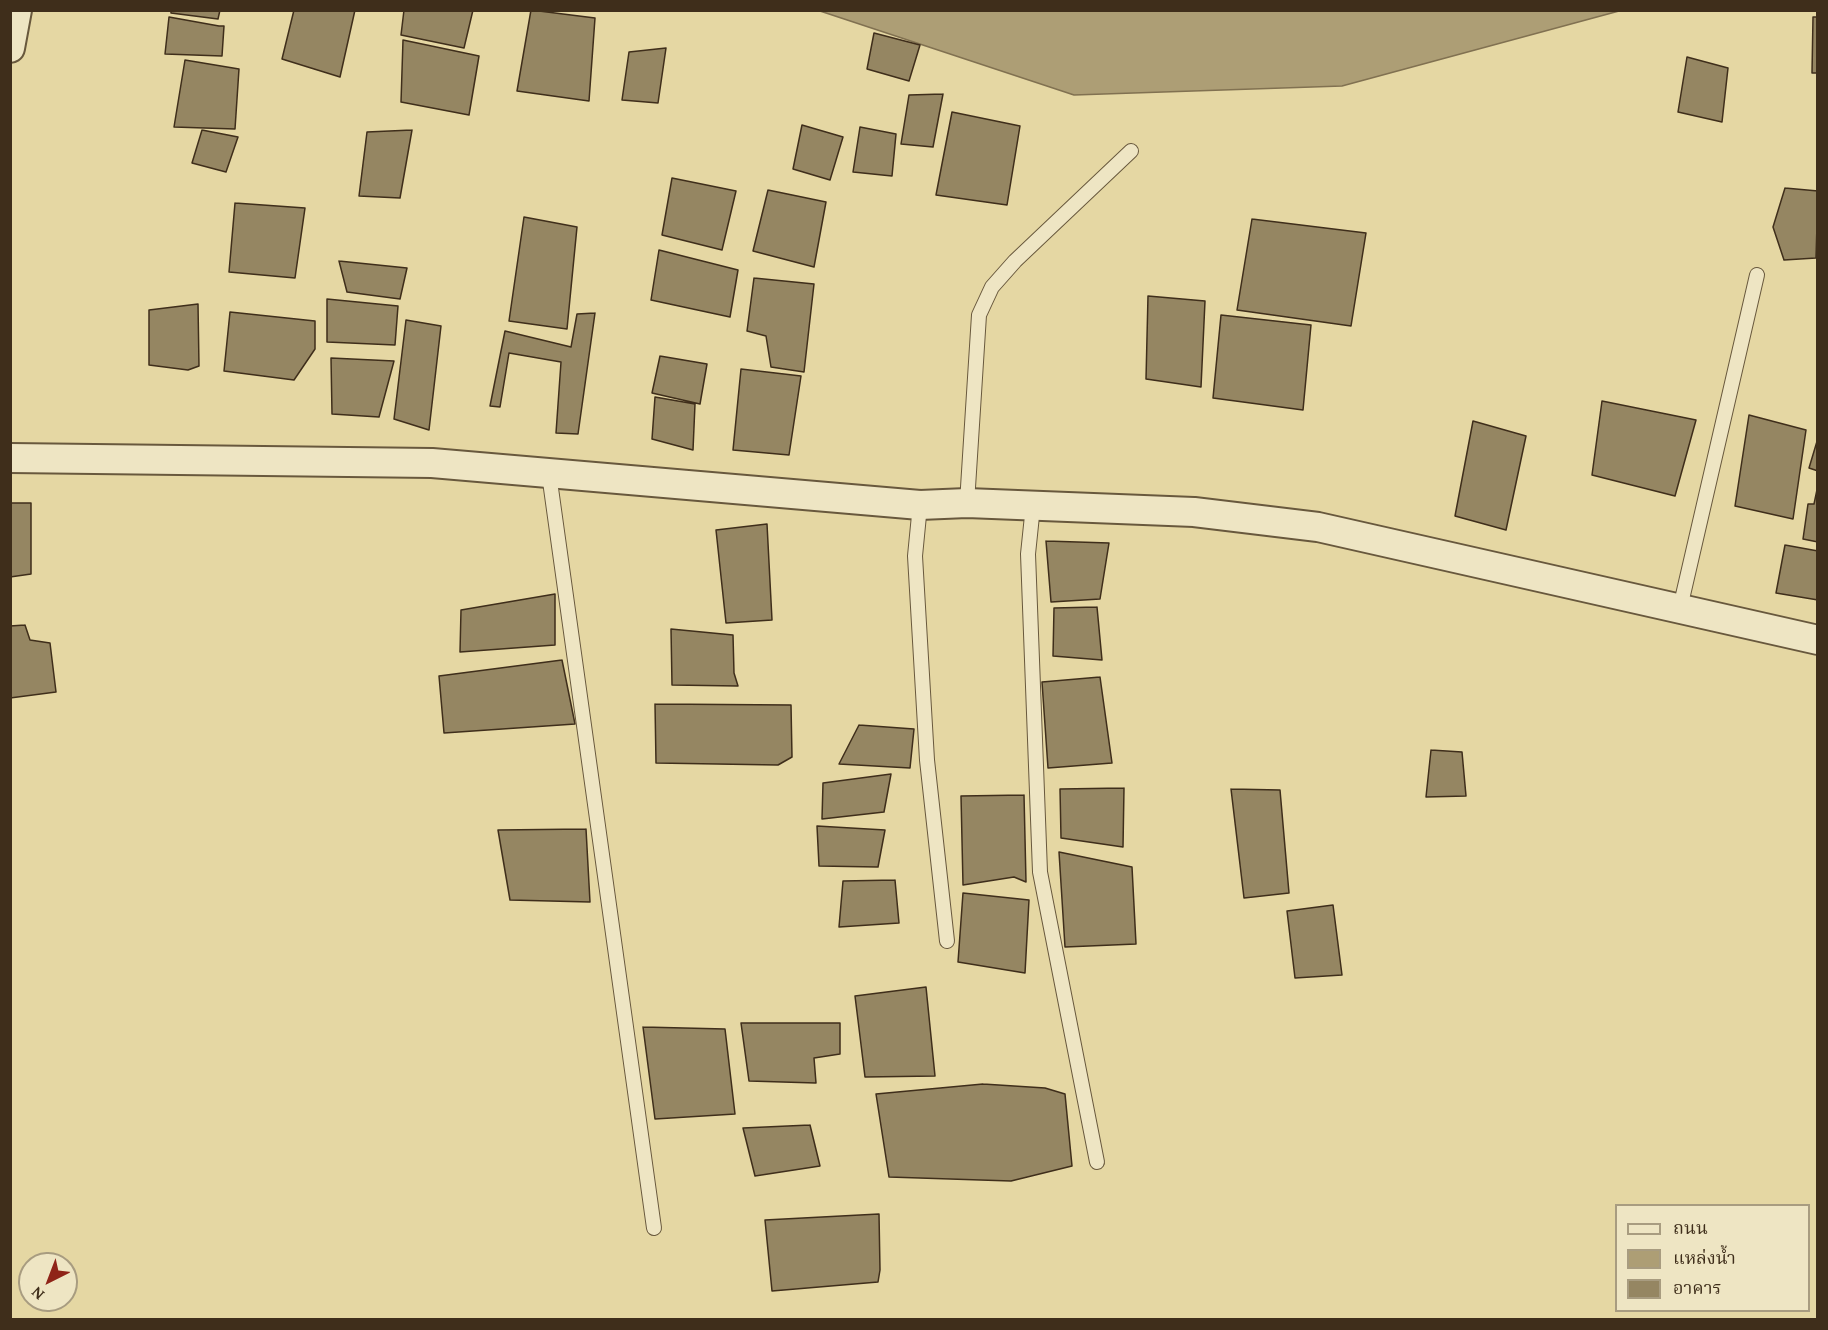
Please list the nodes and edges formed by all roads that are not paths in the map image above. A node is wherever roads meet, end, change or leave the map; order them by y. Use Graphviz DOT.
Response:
graph roads {
  1 [pos="17,10"];
  2 [pos="10,48"];
  3 [pos="1131,151"];
  4 [pos="1757,275"];
  5 [pos="10,458"];
  6 [pos="549,474"];
  7 [pos="967,503"];
  8 [pos="920,505"];
  9 [pos="1033,506"];
  10 [pos="1680,608"];
  11 [pos="1818,640"];
  12 [pos="947,941"];
  13 [pos="1097,1162"];
  14 [pos="654,1228"];
  1 -- 2 [label="street"];
  3 -- 7 [label="lane"];
  4 -- 10 [label="lane"];
  5 -- 6 [label="street"];
  6 -- 8 [label="street"];
  6 -- 14 [label="lane"];
  7 -- 8 [label="street"];
  7 -- 9 [label="street"];
  8 -- 12 [label="lane"];
  9 -- 10 [label="street"];
  9 -- 13 [label="lane"];
  10 -- 11 [label="street"];
}
